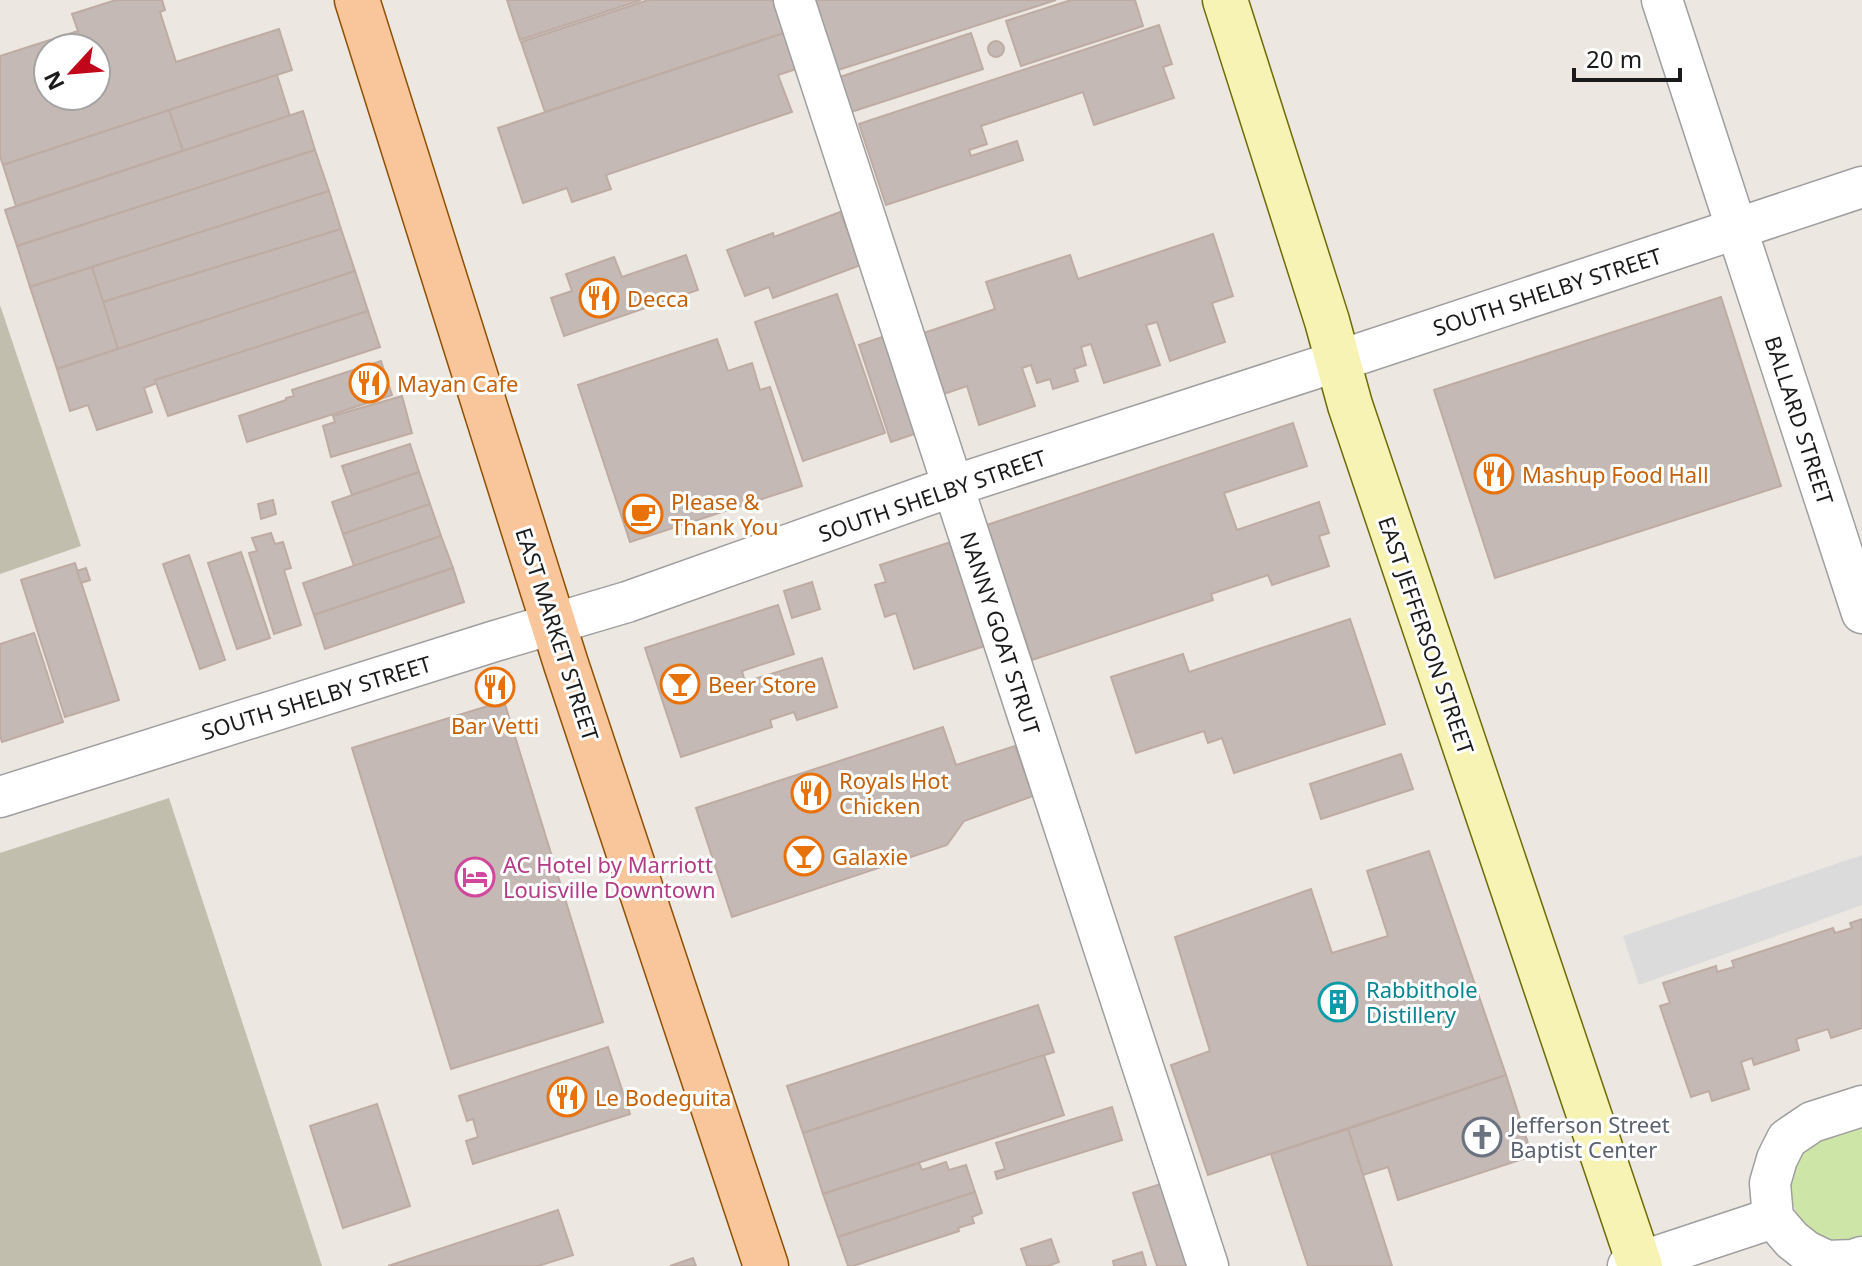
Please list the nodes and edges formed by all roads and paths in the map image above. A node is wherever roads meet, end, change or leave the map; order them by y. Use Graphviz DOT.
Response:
graph roads {
  1 [pos="357,0"];
  2 [pos="794,0"];
  3 [pos="1225,0"];
  4 [pos="1662,0"];
  5 [pos="1862,187"];
  6 [pos="1737,228"];
  7 [pos="1338,361"];
  8 [pos="953,486"];
  9 [pos="1862,613"];
  10 [pos="554,623"];
  11 [pos="0,797"];
  12 [pos="1862,1106"];
  13 [pos="1773,1218"];
  14 [pos="1862,1257"];
  15 [pos="1635,1265"];
  16 [pos="766,1266"];
  17 [pos="1208,1266"];
  1 -- 10 [label="main road, EAST MARKET STREET"];
  2 -- 8 [label="street, NANNY GOAT STRUT"];
  3 -- 7 [label="street, EAST JEFFERSON STREET"];
  4 -- 6 [label="street, BALLARD STREET"];
  5 -- 6 [label="street, SOUTH SHELBY STREET"];
  6 -- 7 [label="street, SOUTH SHELBY STREET"];
  6 -- 9 [label="street, BALLARD STREET"];
  7 -- 8 [label="street, SOUTH SHELBY STREET"];
  7 -- 15 [label="street, EAST JEFFERSON STREET"];
  8 -- 10 [label="street, SOUTH SHELBY STREET"];
  8 -- 17 [label="street, NANNY GOAT STRUT"];
  10 -- 11 [label="street, SOUTH SHELBY STREET"];
  10 -- 16 [label="main road, EAST MARKET STREET"];
  12 -- 13 [label="street"];
  13 -- 14 [label="street"];
  13 -- 15 [label="street"];
}
